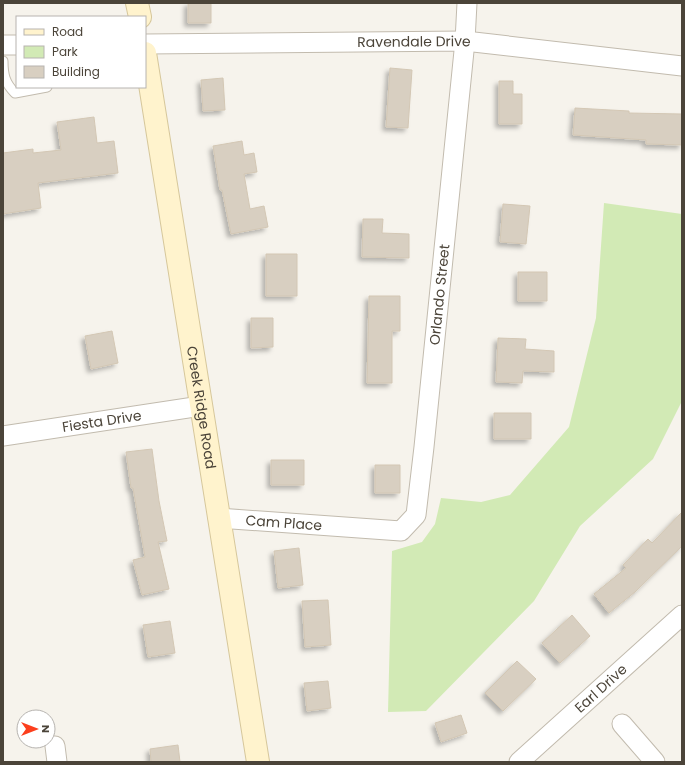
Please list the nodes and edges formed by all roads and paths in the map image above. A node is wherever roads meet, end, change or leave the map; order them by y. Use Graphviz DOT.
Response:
graph roads {
  1 [pos="138,3"];
  2 [pos="467,3"];
  3 [pos="140,16"];
  4 [pos="464,41"];
  5 [pos="146,44"];
  6 [pos="3,45"];
  7 [pos="16,45"];
  8 [pos="146,59"];
  9 [pos="3,61"];
  10 [pos="682,66"];
  11 [pos="41,88"];
  12 [pos="201,406"];
  13 [pos="3,436"];
  14 [pos="218,518"];
  15 [pos="351,527"];
  16 [pos="682,615"];
  17 [pos="622,724"];
  18 [pos="258,762"];
  19 [pos="519,762"];
  20 [pos="655,762"];
  1 -- 3 [label="main road"];
  2 -- 4 [label="street, Orlando Street"];
  4 -- 5 [label="street, Ravendale Drive"];
  4 -- 10 [label="street, Ravendale Drive"];
  4 -- 15 [label="street, Orlando Street"];
  6 -- 7 [label="street"];
  8 -- 12 [label="main road, Creek Ridge Road"];
  9 -- 11 [label="lane"];
  12 -- 13 [label="street, Fiesta Drive"];
  12 -- 14 [label="main road, Creek Ridge Road"];
  14 -- 15 [label="street, Cam Place"];
  14 -- 18 [label="main road, Creek Ridge Road"];
  16 -- 19 [label="street, Earl Drive"];
  17 -- 20 [label="street"];
}
